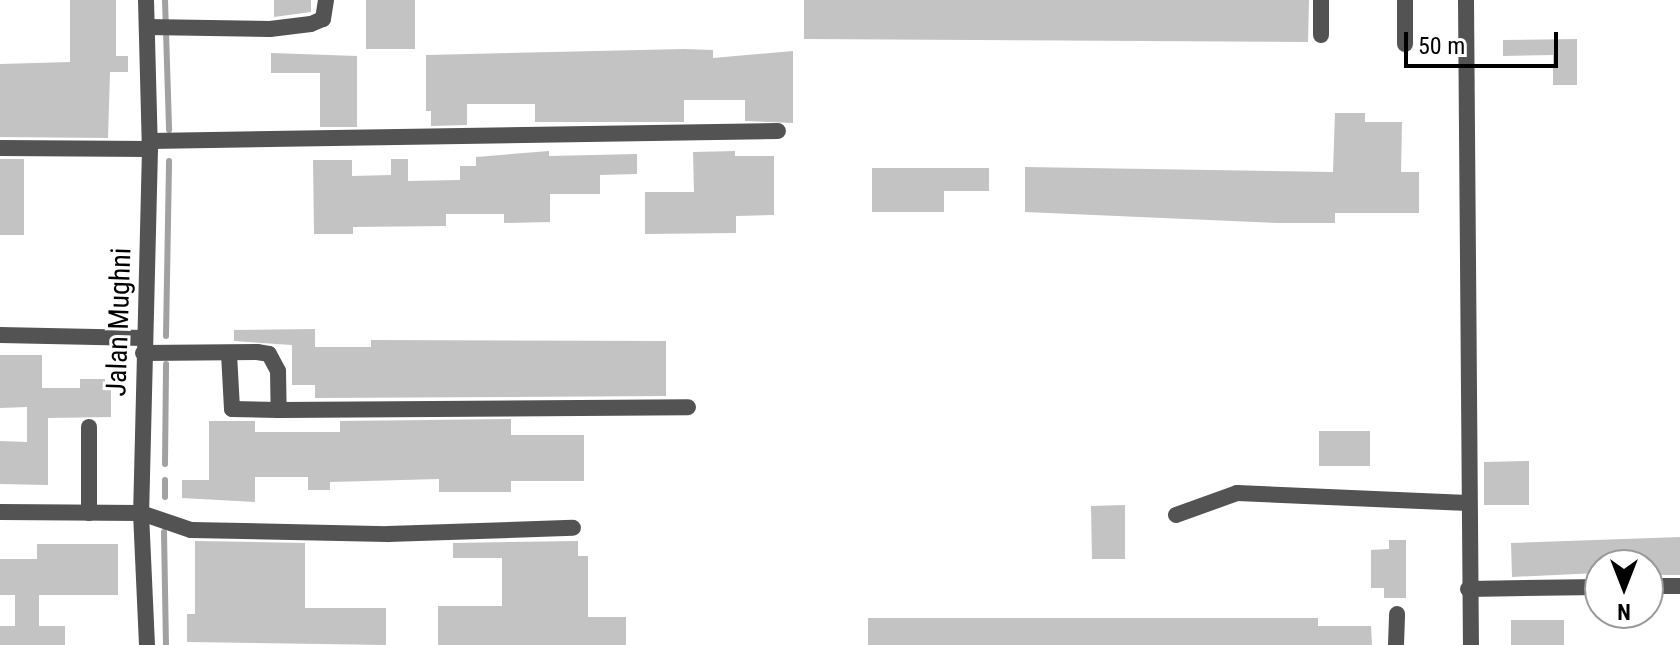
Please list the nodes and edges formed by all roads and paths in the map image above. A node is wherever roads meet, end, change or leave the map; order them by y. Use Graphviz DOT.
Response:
graph roads {
  1 [pos="146,0"];
  2 [pos="326,0"];
  3 [pos="1321,0"];
  4 [pos="1405,0"];
  5 [pos="1466,0"];
  6 [pos="152,28"];
  7 [pos="1321,35"];
  8 [pos="1405,44"];
  9 [pos="778,131"];
  10 [pos="150,145"];
  11 [pos="0,148"];
  12 [pos="0,335"];
  13 [pos="144,345"];
  14 [pos="229,353"];
  15 [pos="688,407"];
  16 [pos="279,410"];
  17 [pos="89,427"];
  18 [pos="1468,503"];
  19 [pos="0,512"];
  20 [pos="89,513"];
  21 [pos="141,513"];
  22 [pos="1176,515"];
  23 [pos="573,528"];
  24 [pos="1584,587"];
  25 [pos="1468,589"];
  26 [pos="1397,614"];
  27 [pos="147,645"];
  28 [pos="1396,645"];
  29 [pos="1471,645"];
  1 -- 6 [label="street, Jalan Mughni"];
  2 -- 6 [label="street"];
  3 -- 7 [label="street"];
  4 -- 8 [label="street"];
  5 -- 18 [label="street"];
  6 -- 10 [label="street, Jalan Mughni"];
  9 -- 10 [label="street"];
  10 -- 11 [label="street"];
  10 -- 13 [label="street, Jalan Mughni"];
  12 -- 13 [label="street"];
  13 -- 14 [label="street"];
  13 -- 21 [label="street, Jalan Mughni"];
  14 -- 16 [label="street"];
  14 -- 16 [label="street"];
  15 -- 16 [label="street"];
  17 -- 20 [label="street"];
  18 -- 22 [label="street"];
  18 -- 25 [label="street"];
  19 -- 20 [label="street"];
  20 -- 21 [label="street"];
  21 -- 23 [label="street"];
  21 -- 27 [label="street, Jalan Mughni"];
  24 -- 25 [label="street"];
  25 -- 29 [label="street"];
  26 -- 28 [label="street"];
}
